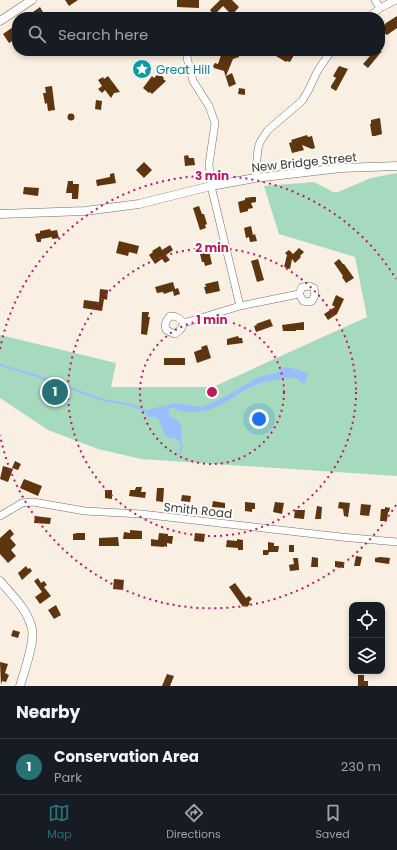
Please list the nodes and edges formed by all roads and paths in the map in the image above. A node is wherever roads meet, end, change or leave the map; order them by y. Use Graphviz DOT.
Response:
graph roads {
  1 [pos="32,0"];
  2 [pos="375,0"];
  3 [pos="396,0"];
  4 [pos="380,8"];
  5 [pos="14,12"];
  6 [pos="375,12"];
  7 [pos="12,13"];
  8 [pos="0,21"];
  9 [pos="187,56"];
  10 [pos="328,56"];
  11 [pos="397,166"];
  12 [pos="255,178"];
  13 [pos="211,186"];
  14 [pos="0,214"];
  15 [pos="299,294"];
  16 [pos="240,306"];
  17 [pos="184,322"];
  18 [pos="0,516"];
  19 [pos="397,542"];
  20 [pos="0,581"];
  21 [pos="20,686"];
  1 -- 5 [label="street"];
  2 -- 4 [label="street"];
  3 -- 4 [label="street"];
  4 -- 6 [label="street"];
  7 -- 8 [label="street"];
  9 -- 13 [label="street"];
  10 -- 12 [label="street"];
  11 -- 12 [label="street, New Bridge Street"];
  12 -- 13 [label="street, New Bridge Street"];
  13 -- 14 [label="street, New Bridge Street"];
  13 -- 16 [label="street"];
  15 -- 16 [label="street"];
  16 -- 17 [label="street"];
  18 -- 19 [label="street, Smith Road"];
  20 -- 21 [label="street"];
}
